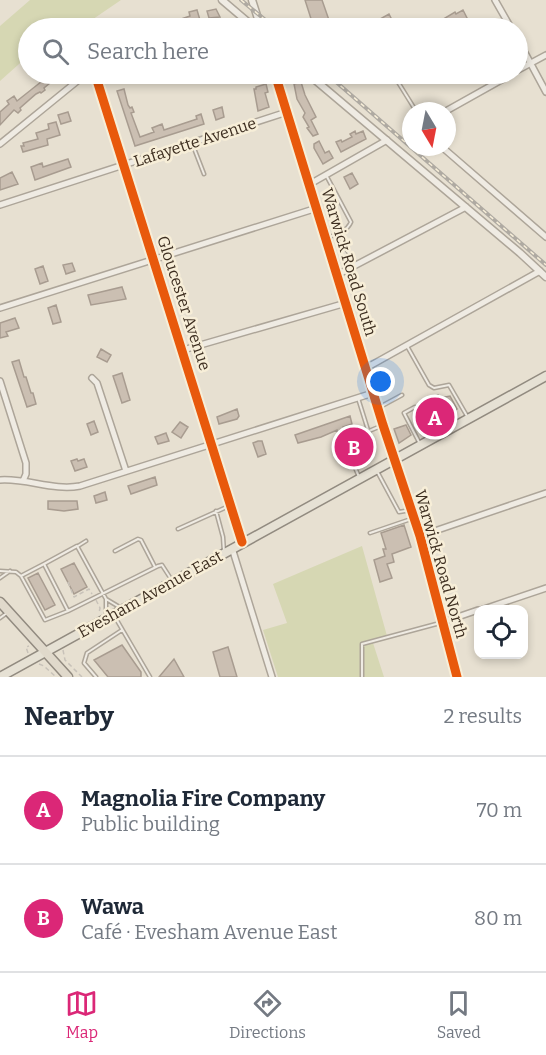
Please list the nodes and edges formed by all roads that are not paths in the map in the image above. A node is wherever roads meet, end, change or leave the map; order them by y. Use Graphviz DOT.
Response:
graph roads {
  1 [pos="222,0"];
  2 [pos="252,0"];
  3 [pos="495,0"];
  4 [pos="243,18"];
  5 [pos="258,18"];
  6 [pos="505,18"];
  7 [pos="546,55"];
  8 [pos="528,59"];
  9 [pos="530,63"];
  10 [pos="74,84"];
  11 [pos="98,84"];
  12 [pos="278,84"];
  13 [pos="321,84"];
  14 [pos="399,84"];
  15 [pos="494,84"];
  16 [pos="546,92"];
  17 [pos="410,102"];
  18 [pos="456,105"];
  19 [pos="287,112"];
  20 [pos="387,140"];
  21 [pos="192,143"];
  22 [pos="0,144"];
  23 [pos="452,156"];
  24 [pos="124,164"];
  25 [pos="204,174"];
  26 [pos="326,175"];
  27 [pos="309,184"];
  28 [pos="0,205"];
  29 [pos="466,207"];
  30 [pos="317,208"];
  31 [pos="340,233"];
  32 [pos="546,237"];
  33 [pos="326,238"];
  34 [pos="344,244"];
  35 [pos="347,250"];
  36 [pos="154,259"];
  37 [pos="356,265"];
  38 [pos="540,272"];
  39 [pos="337,275"];
  40 [pos="546,277"];
  41 [pos="346,303"];
  42 [pos="0,308"];
  43 [pos="407,346"];
  44 [pos="183,350"];
  45 [pos="366,368"];
  46 [pos="546,377"];
  47 [pos="92,378"];
  48 [pos="0,381"];
  49 [pos="374,393"];
  50 [pos="402,395"];
  51 [pos="358,398"];
  52 [pos="378,408"];
  53 [pos="468,419"];
  54 [pos="383,425"];
  55 [pos="368,431"];
  56 [pos="431,439"];
  57 [pos="213,443"];
  58 [pos="421,445"];
  59 [pos="395,460"];
  60 [pos="376,469"];
  61 [pos="126,471"];
  62 [pos="359,479"];
  63 [pos="0,480"];
  64 [pos="23,480"];
  65 [pos="546,493"];
  66 [pos="231,505"];
  67 [pos="411,510"];
  68 [pos="216,511"];
  69 [pos="414,518"];
  70 [pos="178,529"];
  71 [pos="370,533"];
  72 [pos="420,536"];
  73 [pos="86,541"];
  74 [pos="242,542"];
  75 [pos="78,546"];
  76 [pos="228,550"];
  77 [pos="115,551"];
  78 [pos="44,564"];
  79 [pos="155,567"];
  80 [pos="0,570"];
  81 [pos="10,571"];
  82 [pos="21,576"];
  83 [pos="0,578"];
  84 [pos="172,582"];
  85 [pos="546,588"];
  86 [pos="103,593"];
  87 [pos="106,599"];
  88 [pos="0,602"];
  89 [pos="495,605"];
  90 [pos="123,609"];
  91 [pos="68,611"];
  92 [pos="9,612"];
  93 [pos="474,612"];
  94 [pos="106,615"];
  95 [pos="0,618"];
  96 [pos="443,622"];
  97 [pos="122,630"];
  98 [pos="45,653"];
  99 [pos="0,676"];
  100 [pos="68,677"];
  101 [pos="96,677"];
  102 [pos="150,677"];
  103 [pos="272,677"];
  104 [pos="362,677"];
  105 [pos="457,677"];
  1 -- 4 [label="street"];
  2 -- 5 [label="street"];
  3 -- 6 [label="street"];
  7 -- 9 [label="street"];
  8 -- 9 [label="street"];
  9 -- 16 [label="street"];
  10 -- 22 [label="street"];
  11 -- 24 [label="street, Gloucester Avenue"];
  12 -- 19 [label="street, Warwick Road South"];
  13 -- 20 [label="street"];
  14 -- 17 [label="lane"];
  15 -- 18 [label="street"];
  19 -- 21 [label="street, Lafayette Avenue"];
  19 -- 27 [label="street, Warwick Road South"];
  20 -- 26 [label="street"];
  20 -- 29 [label="street"];
  21 -- 24 [label="street, Lafayette Avenue"];
  21 -- 25 [label="lane"];
  23 -- 32 [label="street"];
  24 -- 28 [label="street, Lafayette Avenue"];
  24 -- 36 [label="street, Gloucester Avenue"];
  26 -- 27 [label="street"];
  26 -- 31 [label="lane"];
  27 -- 30 [label="street, Warwick Road South"];
  29 -- 37 [label="street"];
  29 -- 38 [label="street"];
  30 -- 33 [label="street, Warwick Road South"];
  30 -- 36 [label="street"];
  31 -- 33 [label="lane"];
  31 -- 34 [label="lane"];
  33 -- 39 [label="street, Warwick Road South"];
  35 -- 37 [label="lane"];
  36 -- 42 [label="street"];
  36 -- 44 [label="street, Gloucester Avenue"];
  37 -- 39 [label="street"];
  38 -- 40 [label="street"];
  38 -- 43 [label="street"];
  39 -- 41 [label="street, Warwick Road South"];
  41 -- 44 [label="street"];
  41 -- 45 [label="street, Warwick Road South"];
  43 -- 45 [label="street"];
  43 -- 53 [label="lane"];
  44 -- 57 [label="street, Gloucester Avenue"];
  45 -- 49 [label="street, Warwick Road South"];
  46 -- 53 [label="main road, Evesham Avenue East"];
  47 -- 61 [label="street"];
  48 -- 64 [label="street"];
  49 -- 51 [label="street"];
  49 -- 52 [label="street, Warwick Road South"];
  50 -- 52 [label="lane"];
  51 -- 55 [label="lane"];
  51 -- 57 [label="street"];
  52 -- 54 [label="street, Warwick Road South"];
  53 -- 56 [label="main road, Evesham Avenue East"];
  54 -- 55 [label="lane"];
  54 -- 59 [label="street, Warwick Road South"];
  55 -- 62 [label="lane"];
  56 -- 58 [label="main road, Evesham Avenue East"];
  56 -- 58 [label="lane"];
  57 -- 61 [label="street"];
  57 -- 66 [label="street, Gloucester Avenue"];
  58 -- 59 [label="main road, Evesham Avenue East"];
  59 -- 60 [label="main road, Evesham Avenue East"];
  59 -- 67 [label="street, Warwick Road North"];
  60 -- 62 [label="main road, Evesham Avenue East"];
  60 -- 67 [label="lane"];
  61 -- 64 [label="street"];
  62 -- 74 [label="main road, Evesham Avenue East"];
  63 -- 64 [label="street"];
  65 -- 72 [label="street"];
  66 -- 68 [label="lane"];
  66 -- 74 [label="street, Gloucester Avenue"];
  67 -- 69 [label="street, Warwick Road North"];
  68 -- 70 [label="lane"];
  68 -- 76 [label="lane"];
  69 -- 71 [label="lane"];
  69 -- 72 [label="street, Warwick Road North"];
  72 -- 96 [label="street, Warwick Road North"];
  73 -- 75 [label="lane"];
  74 -- 76 [label="main road, Evesham Avenue East"];
  75 -- 78 [label="lane"];
  75 -- 86 [label="lane"];
  76 -- 84 [label="main road, Evesham Avenue East"];
  76 -- 103 [label="street"];
  77 -- 79 [label="lane"];
  78 -- 82 [label="lane"];
  78 -- 91 [label="lane"];
  79 -- 84 [label="lane"];
  79 -- 86 [label="lane"];
  80 -- 81 [label="lane"];
  81 -- 82 [label="lane"];
  81 -- 83 [label="lane"];
  82 -- 91 [label="lane"];
  84 -- 90 [label="main road, Evesham Avenue East"];
  85 -- 89 [label="street"];
  86 -- 87 [label="lane"];
  86 -- 91 [label="lane"];
  87 -- 90 [label="lane"];
  87 -- 94 [label="lane"];
  88 -- 92 [label="highway"];
  90 -- 94 [label="main road, Evesham Avenue East"];
  92 -- 95 [label="lane"];
  92 -- 98 [label="highway"];
  93 -- 96 [label="street"];
  94 -- 97 [label="lane"];
  94 -- 98 [label="main road, Evesham Avenue East"];
  96 -- 104 [label="lane"];
  96 -- 105 [label="street, Warwick Road North"];
  97 -- 101 [label="lane"];
  97 -- 102 [label="lane"];
  98 -- 99 [label="main road, Evesham Avenue East"];
  98 -- 100 [label="highway"];
}
